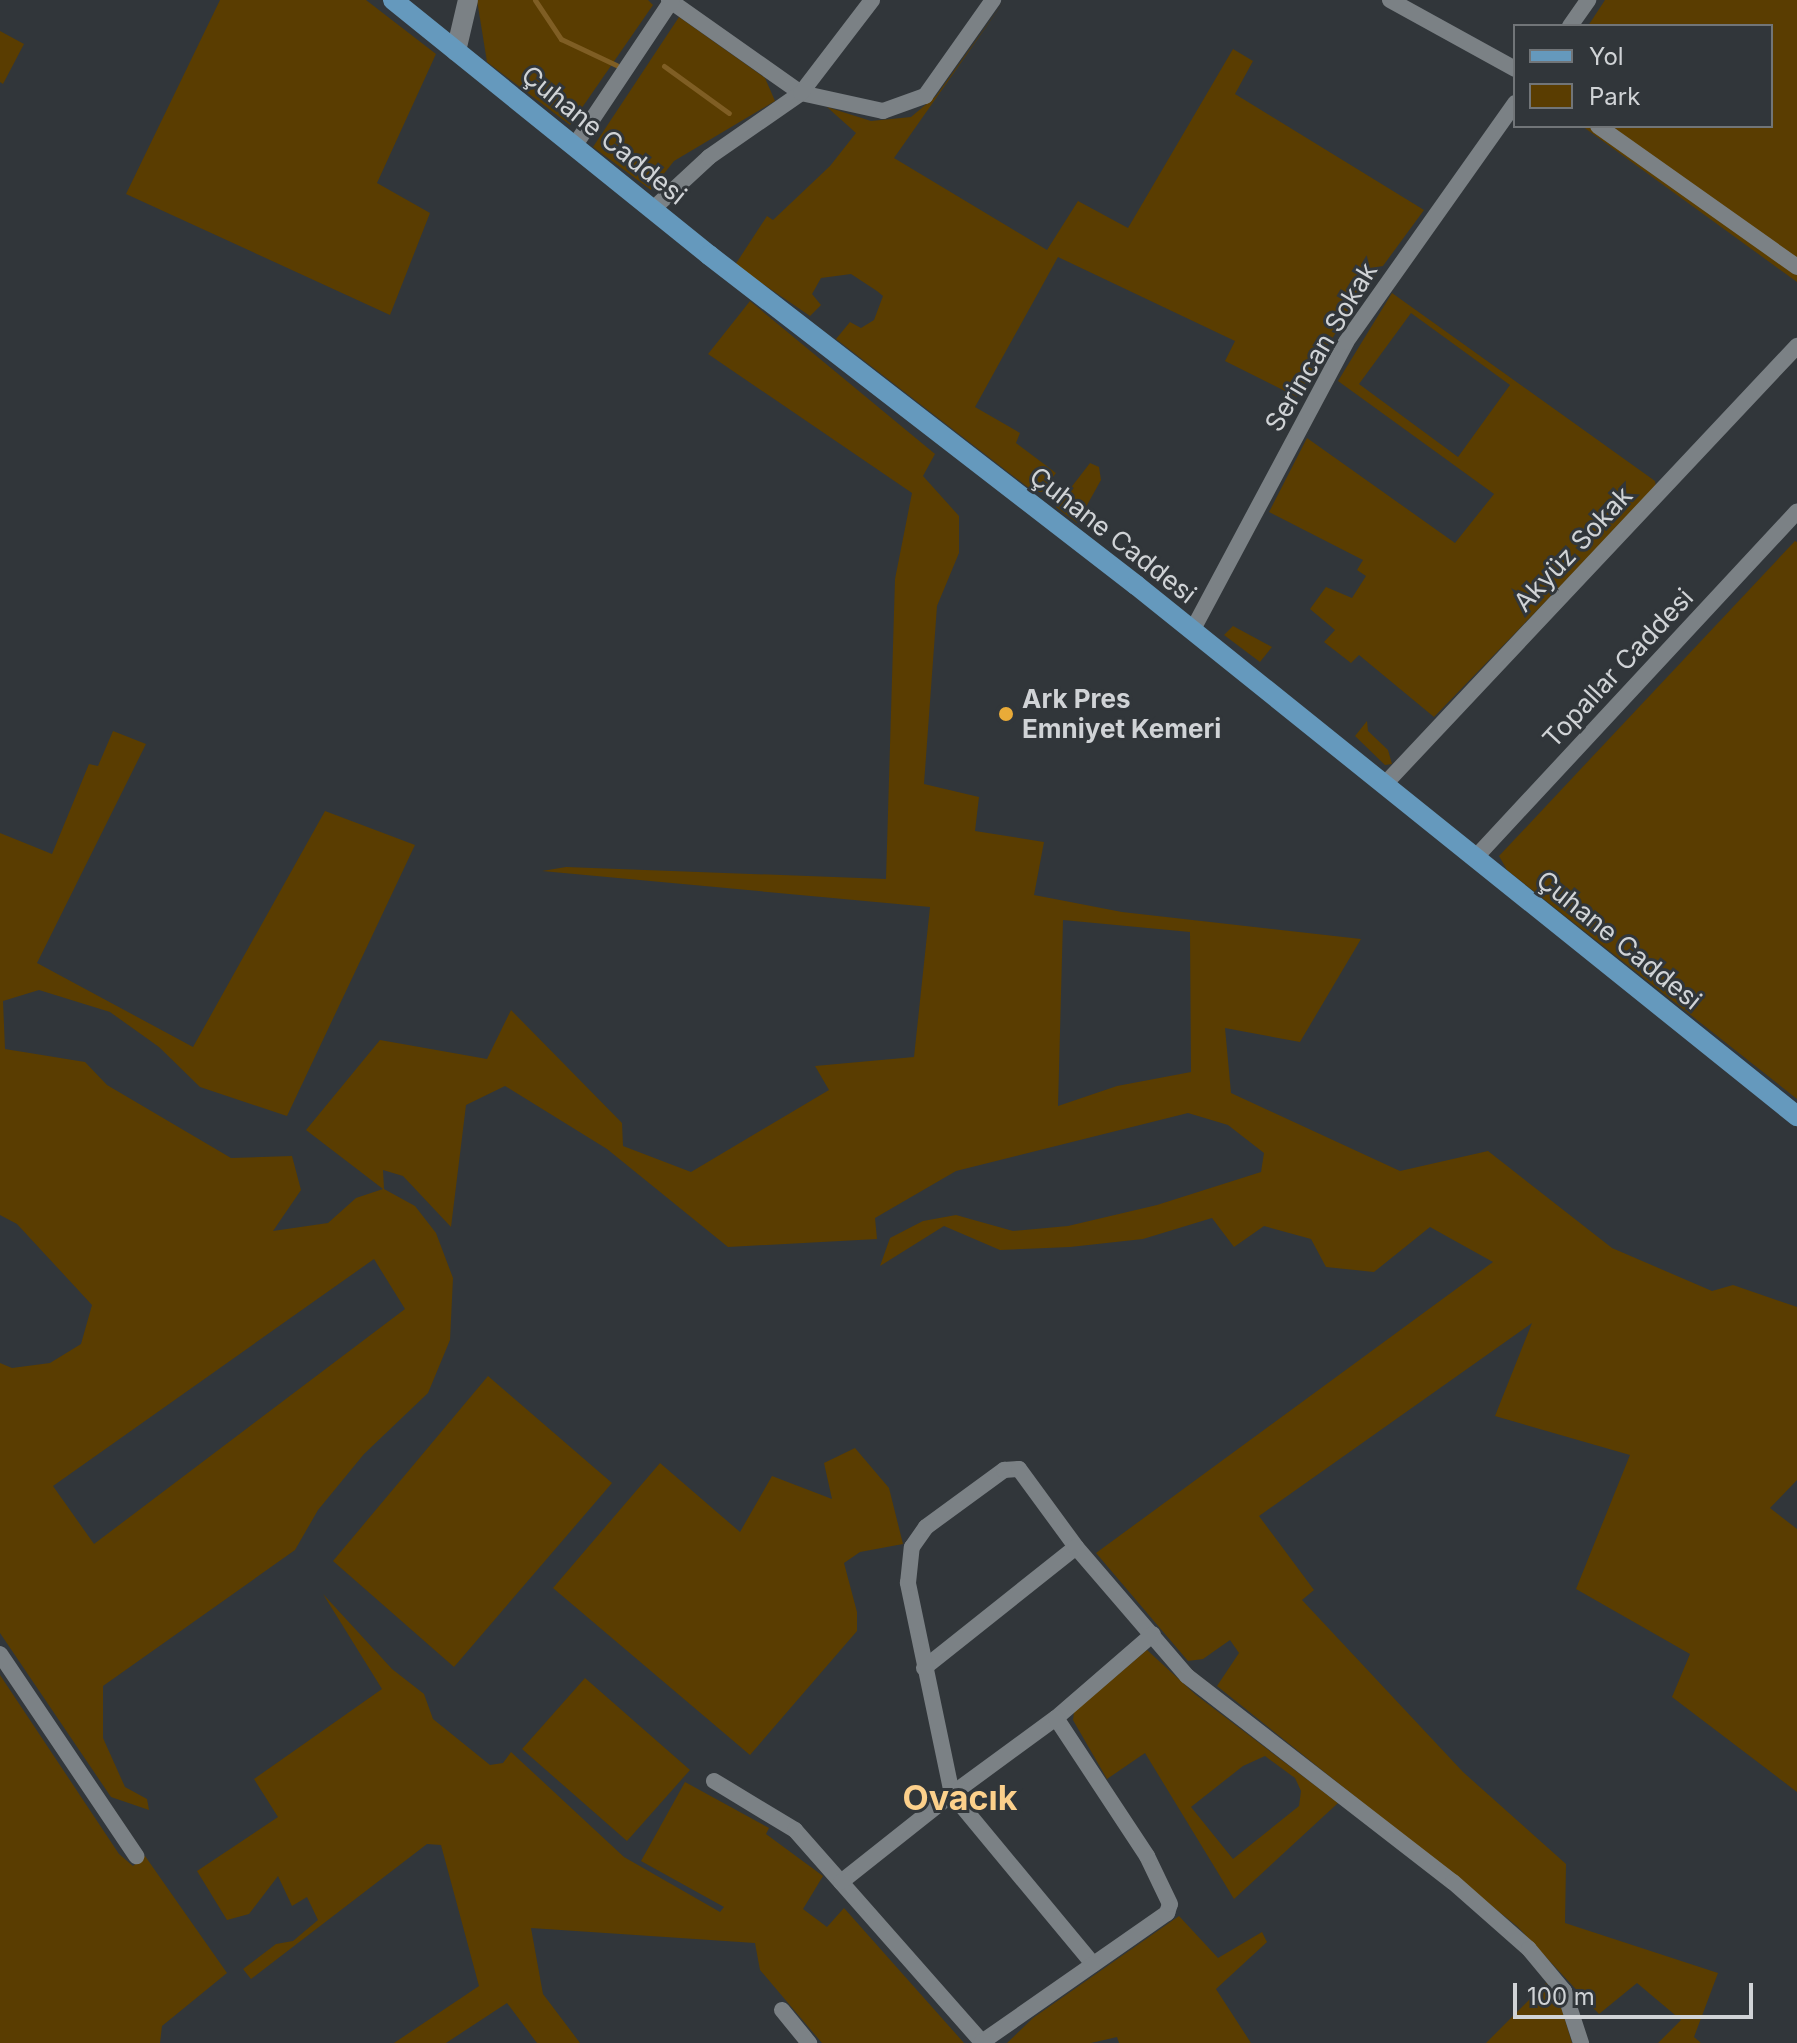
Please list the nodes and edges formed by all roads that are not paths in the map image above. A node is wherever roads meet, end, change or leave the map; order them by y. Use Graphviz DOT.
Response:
graph roads {
  1 [pos="393,0"];
  2 [pos="468,0"];
  3 [pos="671,0"];
  4 [pos="872,0"];
  5 [pos="993,0"];
  6 [pos="1390,0"];
  7 [pos="1588,0"];
  8 [pos="1571,24"];
  9 [pos="456,51"];
  10 [pos="1513,68"];
  11 [pos="801,93"];
  12 [pos="1513,106"];
  13 [pos="1601,128"];
  14 [pos="575,145"];
  15 [pos="654,208"];
  16 [pos="1797,267"];
  17 [pos="1797,346"];
  18 [pos="1797,512"];
  19 [pos="1192,631"];
  20 [pos="1384,785"];
  21 [pos="1475,858"];
  22 [pos="1797,1116"];
  23 [pos="1076,1547"];
  24 [pos="1153,1634"];
  25 [pos="0,1654"];
  26 [pos="924,1668"];
  27 [pos="1056,1718"];
  28 [pos="714,1781"];
  29 [pos="952,1794"];
  30 [pos="136,1856"];
  31 [pos="841,1882"];
  32 [pos="1093,1964"];
  33 [pos="782,2010"];
  34 [pos="809,2043"];
  35 [pos="983,2043"];
  36 [pos="1581,2043"];
  1 -- 9 [label="main road, Çuhane Caddesi"];
  2 -- 9 [label="street"];
  3 -- 11 [label="street"];
  3 -- 14 [label="street"];
  4 -- 11 [label="street"];
  5 -- 11 [label="street"];
  6 -- 10 [label="street"];
  7 -- 8 [label="street"];
  9 -- 14 [label="main road, Çuhane Caddesi"];
  11 -- 15 [label="street"];
  12 -- 19 [label="street, Serincan Sokak"];
  13 -- 16 [label="street"];
  14 -- 15 [label="main road, Çuhane Caddesi"];
  15 -- 19 [label="main road, Çuhane Caddesi"];
  17 -- 20 [label="street, Akyüz Sokak"];
  18 -- 21 [label="street, Topallar Caddesi"];
  19 -- 20 [label="main road, Çuhane Caddesi"];
  20 -- 21 [label="main road, Çuhane Caddesi"];
  21 -- 22 [label="main road, Çuhane Caddesi"];
  23 -- 24 [label="street"];
  23 -- 26 [label="street"];
  23 -- 26 [label="street"];
  24 -- 27 [label="street"];
  24 -- 36 [label="street"];
  25 -- 30 [label="street"];
  26 -- 29 [label="street"];
  27 -- 29 [label="street"];
  27 -- 32 [label="street"];
  28 -- 31 [label="street"];
  29 -- 31 [label="street"];
  29 -- 32 [label="street"];
  31 -- 35 [label="street"];
  32 -- 35 [label="street"];
  33 -- 34 [label="street"];
}
